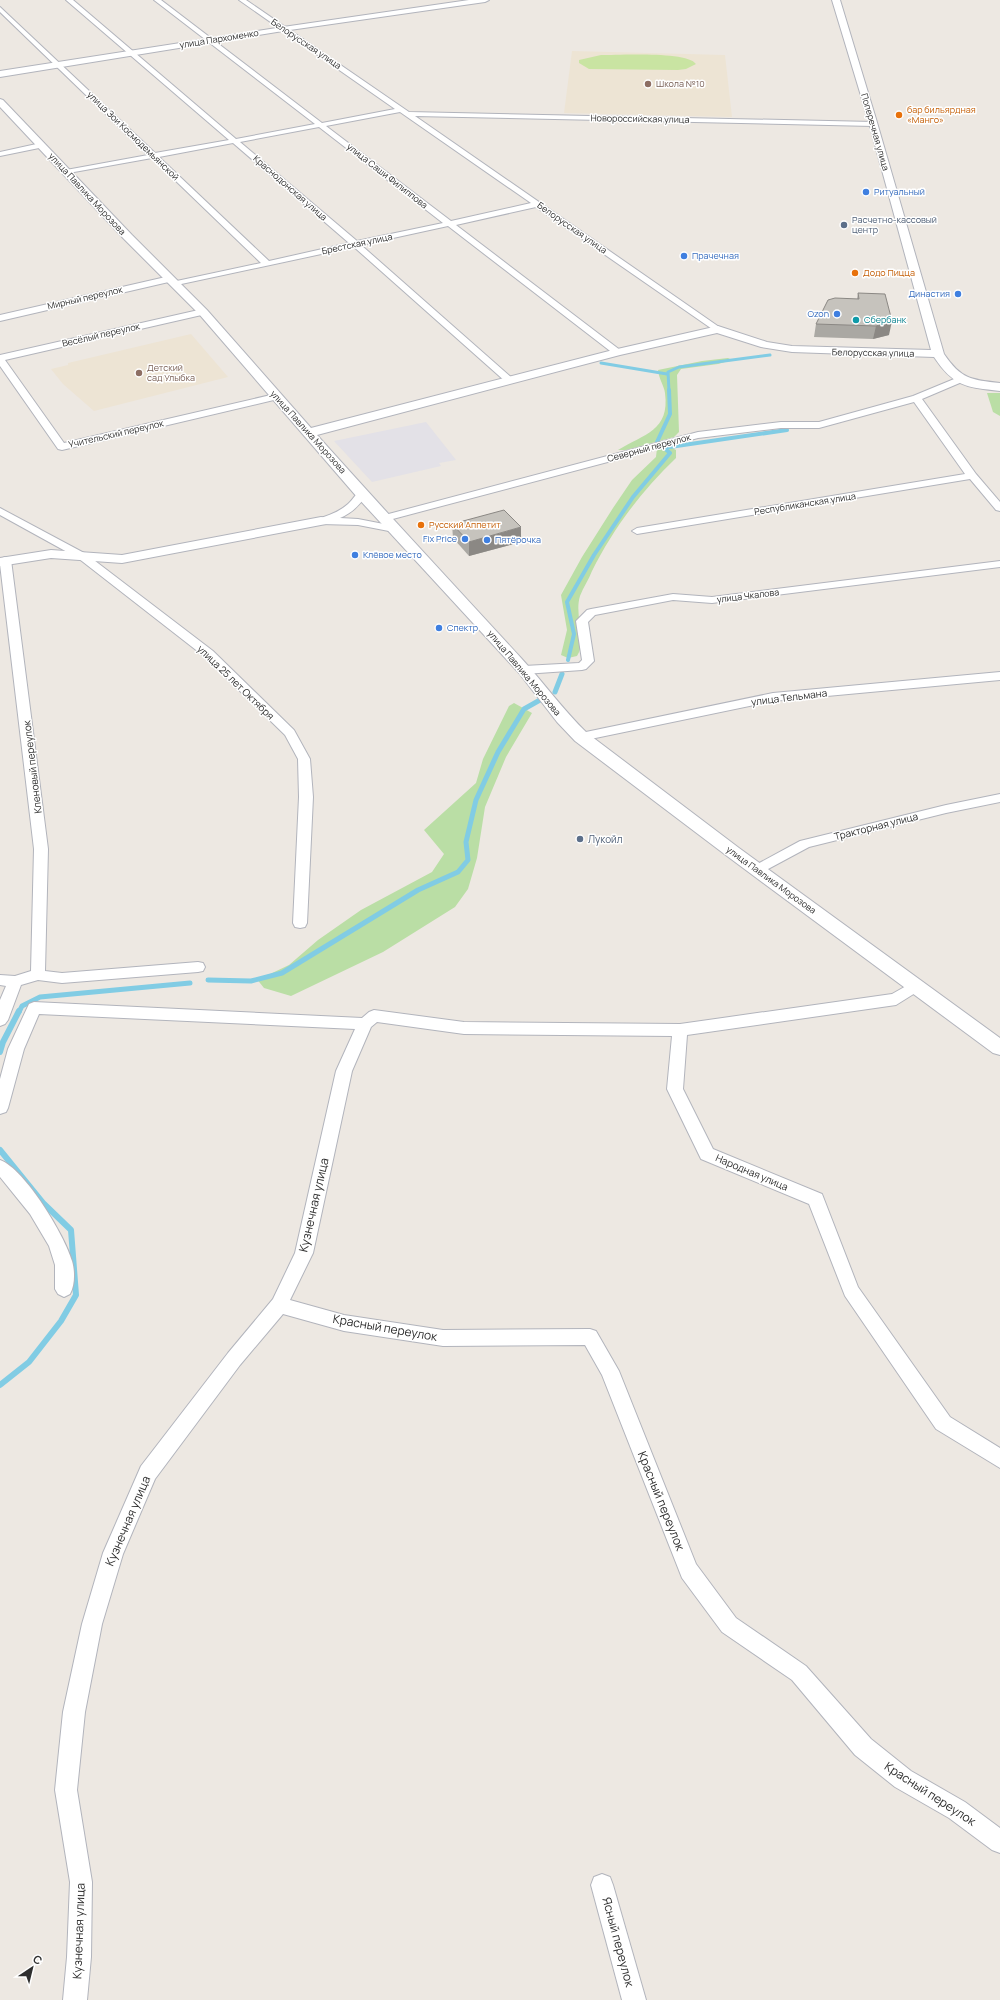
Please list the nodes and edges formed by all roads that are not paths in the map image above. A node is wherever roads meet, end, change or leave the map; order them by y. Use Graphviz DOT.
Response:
graph roads {
  1 [pos="69,0"];
  2 [pos="157,0"];
  3 [pos="242,0"];
  4 [pos="485,0"];
  5 [pos="836,0"];
  6 [pos="0,9"];
  7 [pos="283,29"];
  8 [pos="211,40"];
  9 [pos="131,53"];
  10 [pos="58,64"];
  11 [pos="0,74"];
  12 [pos="0,102"];
  13 [pos="404,112"];
  14 [pos="873,124"];
  15 [pos="322,126"];
  16 [pos="235,141"];
  17 [pos="41,145"];
  18 [pos="0,154"];
  19 [pos="154,156"];
  20 [pos="66,172"];
  21 [pos="538,204"];
  22 [pos="449,224"];
  23 [pos="355,244"];
  24 [pos="266,263"];
  25 [pos="173,281"];
  26 [pos="203,312"];
  27 [pos="0,318"];
  28 [pos="718,329"];
  29 [pos="617,352"];
  30 [pos="938,354"];
  31 [pos="0,358"];
  32 [pos="509,380"];
  33 [pos="959,380"];
  34 [pos="1000,386"];
  35 [pos="276,397"];
  36 [pos="916,398"];
  37 [pos="308,433"];
  38 [pos="972,476"];
  39 [pos="362,494"];
  40 [pos="1000,508"];
  41 [pos="0,511"];
  42 [pos="321,521"];
  43 [pos="390,523"];
  44 [pos="637,531"];
  45 [pos="82,556"];
  46 [pos="3,561"];
  47 [pos="1000,564"];
  48 [pos="524,670"];
  49 [pos="1000,676"];
  50 [pos="581,737"];
  51 [pos="1000,798"];
  52 [pos="757,870"];
  53 [pos="300,923"];
  54 [pos="198,967"];
  55 [pos="38,975"];
  56 [pos="7,980"];
  57 [pos="915,986"];
  58 [pos="0,1020"];
  59 [pos="365,1024"];
  60 [pos="680,1030"];
  61 [pos="1000,1048"];
  62 [pos="0,1108"];
  63 [pos="0,1167"];
  64 [pos="64,1289"];
  65 [pos="279,1305"];
  66 [pos="1000,1459"];
  67 [pos="1000,1842"];
  68 [pos="602,1885"];
  69 [pos="75,2000"];
  70 [pos="634,2000"];
  1 -- 9 [label="street, Краснодонская улица"];
  2 -- 8 [label="street, улица Саши Филиппова"];
  3 -- 7 [label="street, Белорусская улица"];
  4 -- 7 [label="street, улица Пархоменко"];
  5 -- 14 [label="street, Поперечная улица"];
  6 -- 10 [label="street, улица Зои Космодемьянской"];
  7 -- 8 [label="street, улица Пархоменко"];
  7 -- 13 [label="street, Белорусская улица"];
  8 -- 9 [label="street, улица Пархоменко"];
  8 -- 15 [label="street, улица Саши Филиппова"];
  9 -- 10 [label="street, улица Пархоменко"];
  9 -- 16 [label="street, Краснодонская улица"];
  10 -- 11 [label="street, улица Пархоменко"];
  10 -- 19 [label="street, улица Зои Космодемьянской"];
  12 -- 17 [label="street, улица Павлика Морозова"];
  13 -- 14 [label="street, Новороссийская улица"];
  13 -- 15 [label="street, Новороссийская улица"];
  13 -- 21 [label="street, Белорусская улица"];
  14 -- 30 [label="street, Поперечная улица"];
  15 -- 16 [label="street, Новороссийская улица"];
  15 -- 22 [label="street, улица Саши Филиппова"];
  16 -- 19 [label="street, Новороссийская улица"];
  16 -- 23 [label="street, Краснодонская улица"];
  17 -- 18 [label="street"];
  17 -- 20 [label="street, улица Павлика Морозова"];
  19 -- 20 [label="street, Новороссийская улица"];
  19 -- 24 [label="street, улица Зои Космодемьянской"];
  20 -- 25 [label="street, улица Павлика Морозова"];
  21 -- 22 [label="street, Брестская улица"];
  21 -- 28 [label="street, Белорусская улица"];
  22 -- 23 [label="street, Брестская улица"];
  22 -- 29 [label="street, улица Саши Филиппова"];
  23 -- 24 [label="street, Брестская улица"];
  23 -- 32 [label="street, Краснодонская улица"];
  24 -- 25 [label="street, Брестская улица"];
  25 -- 26 [label="street, улица Павлика Морозова"];
  25 -- 27 [label="street, Мирный переулок"];
  26 -- 31 [label="street, Весёлый переулок"];
  26 -- 35 [label="street, улица Павлика Морозова"];
  28 -- 29 [label="street"];
  28 -- 30 [label="street, Белорусская улица"];
  29 -- 32 [label="street"];
  30 -- 33 [label="street, Поперечная улица"];
  31 -- 35 [label="street, Учительский переулок"];
  32 -- 37 [label="street"];
  33 -- 34 [label="street"];
  33 -- 36 [label="street, Северный переулок"];
  35 -- 37 [label="street, улица Павлика Морозова"];
  36 -- 38 [label="street"];
  36 -- 43 [label="street, Северный переулок"];
  37 -- 39 [label="street, улица Павлика Морозова"];
  38 -- 40 [label="street"];
  38 -- 44 [label="street, Республиканская улица"];
  39 -- 42 [label="street"];
  39 -- 43 [label="street, улица Павлика Морозова"];
  41 -- 45 [label="street, улица 25 лет Октября"];
  42 -- 43 [label="street"];
  42 -- 45 [label="street"];
  43 -- 48 [label="street, улица Павлика Морозова"];
  45 -- 46 [label="street"];
  45 -- 53 [label="street, улица 25 лет Октября"];
  46 -- 55 [label="street, Кленовый переулок"];
  47 -- 48 [label="street, улица Чкалова"];
  48 -- 50 [label="street, улица Павлика Морозова"];
  49 -- 50 [label="street, улица Тельмана"];
  50 -- 52 [label="street, улица Павлика Морозова"];
  51 -- 52 [label="street, Тракторная улица"];
  52 -- 57 [label="street, улица Павлика Морозова"];
  54 -- 55 [label="street"];
  55 -- 56 [label="street"];
  56 -- 58 [label="street"];
  57 -- 60 [label="street"];
  57 -- 61 [label="street, улица Павлика Морозова"];
  59 -- 60 [label="street"];
  59 -- 62 [label="street"];
  59 -- 65 [label="street, Кузнечная улица"];
  60 -- 66 [label="street, Народная улица"];
  63 -- 64 [label="street"];
  65 -- 67 [label="street, Красный переулок"];
  65 -- 69 [label="street, Кузнечная улица"];
  68 -- 70 [label="street, Ясный переулок"];
}
